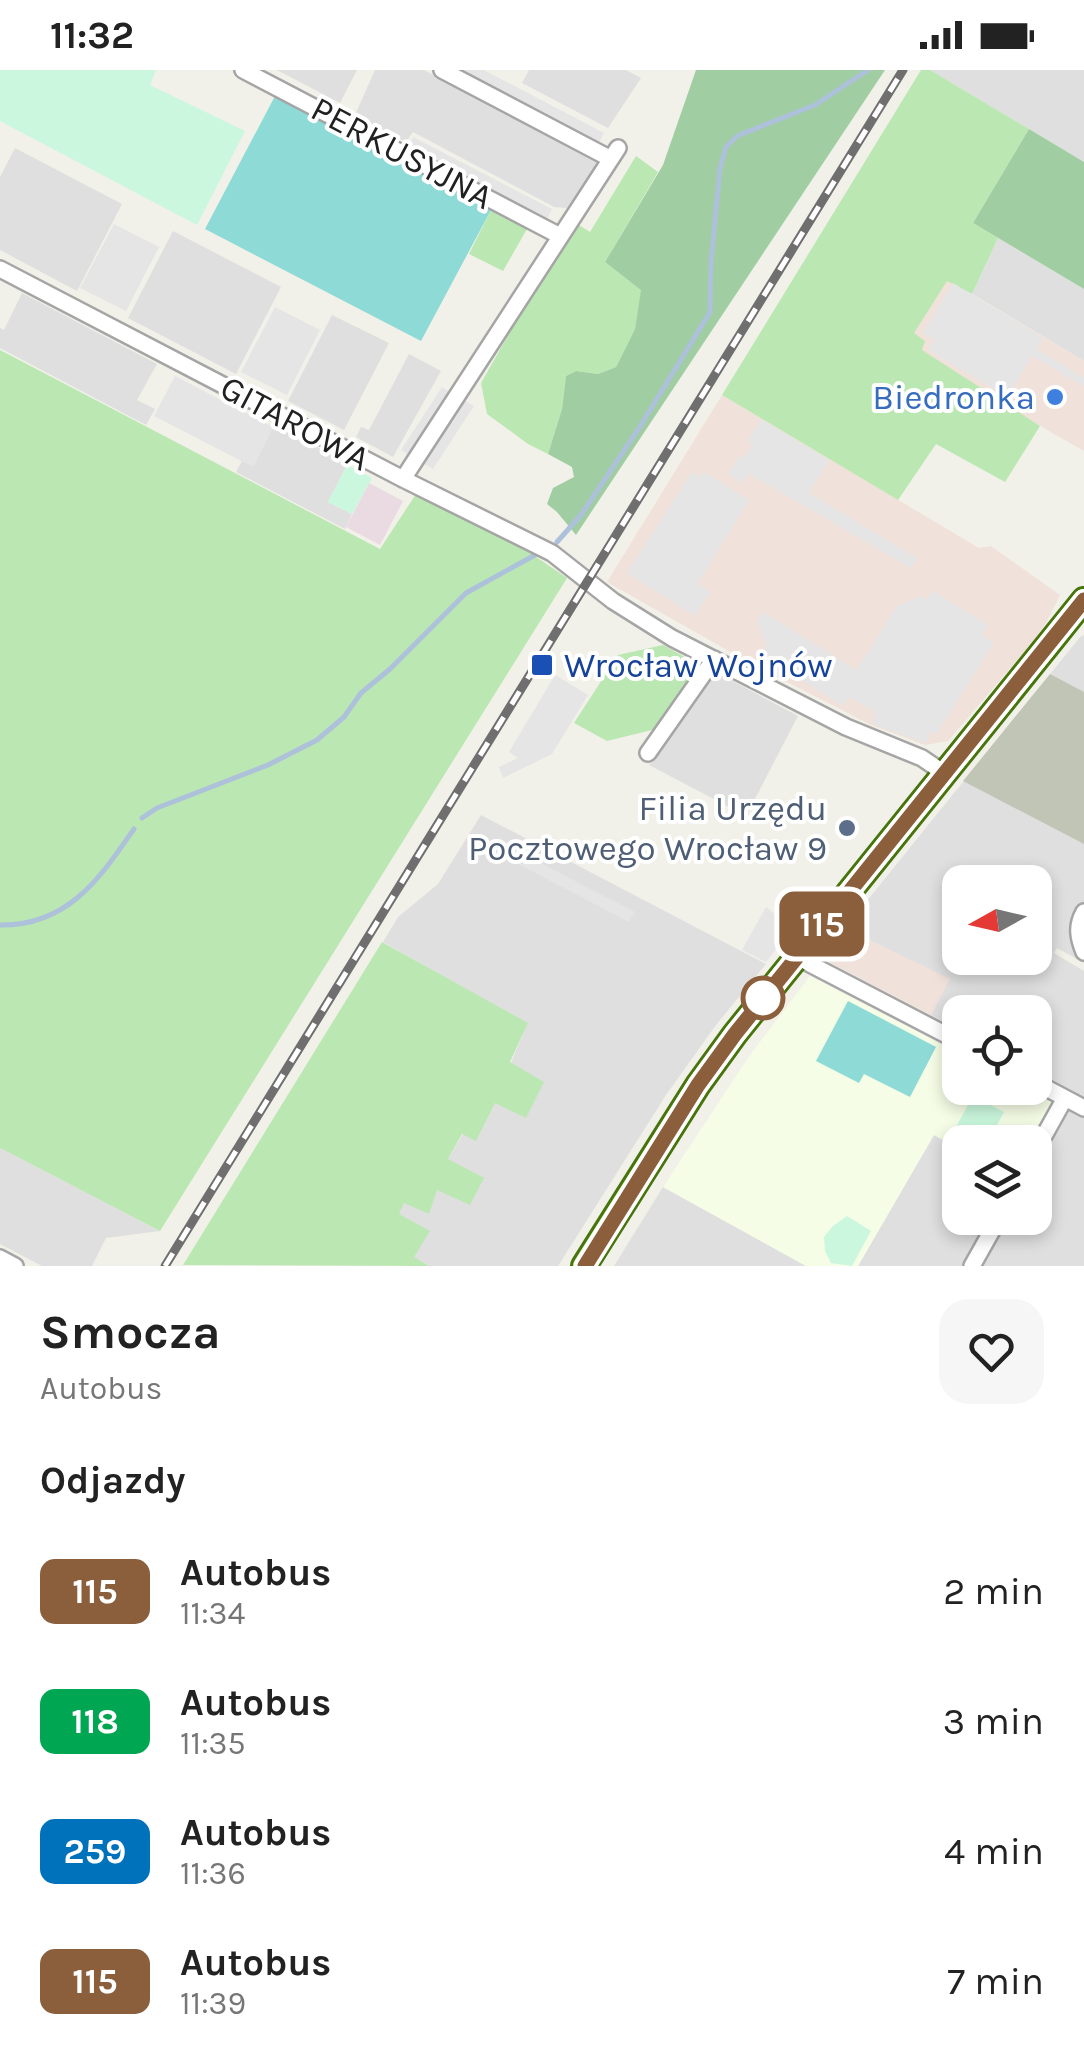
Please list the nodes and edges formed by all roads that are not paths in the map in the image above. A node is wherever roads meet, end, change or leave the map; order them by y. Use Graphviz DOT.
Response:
graph roads {
  1 [pos="243,70"];
  2 [pos="442,70"];
  3 [pos="560,236"];
  4 [pos="0,269"];
  5 [pos="404,480"];
  6 [pos="1082,606"];
  7 [pos="714,659"];
  8 [pos="648,753"];
  9 [pos="944,773"];
  10 [pos="1084,912"];
  11 [pos="1084,952"];
  12 [pos="797,955"];
  13 [pos="942,1033"];
  14 [pos="1052,1091"];
  15 [pos="1065,1098"];
  16 [pos="1084,1108"];
  17 [pos="1050,1125"];
  18 [pos="989,1235"];
  19 [pos="0,1258"];
  20 [pos="14,1266"];
  21 [pos="584,1266"];
  22 [pos="972,1266"];
  1 -- 3 [label="street, PERKUSYJNA"];
  2 -- 3 [label="street"];
  3 -- 5 [label="street"];
  4 -- 5 [label="street, GITAROWA"];
  5 -- 7 [label="street, GITAROWA"];
  6 -- 9 [label="main road"];
  7 -- 8 [label="street"];
  7 -- 9 [label="street, GITAROWA"];
  9 -- 12 [label="main road"];
  10 -- 11 [label="street"];
  12 -- 13 [label="street"];
  12 -- 21 [label="main road"];
  14 -- 15 [label="street"];
  15 -- 16 [label="street"];
  15 -- 17 [label="street"];
  18 -- 22 [label="street"];
  19 -- 20 [label="street"];
}
